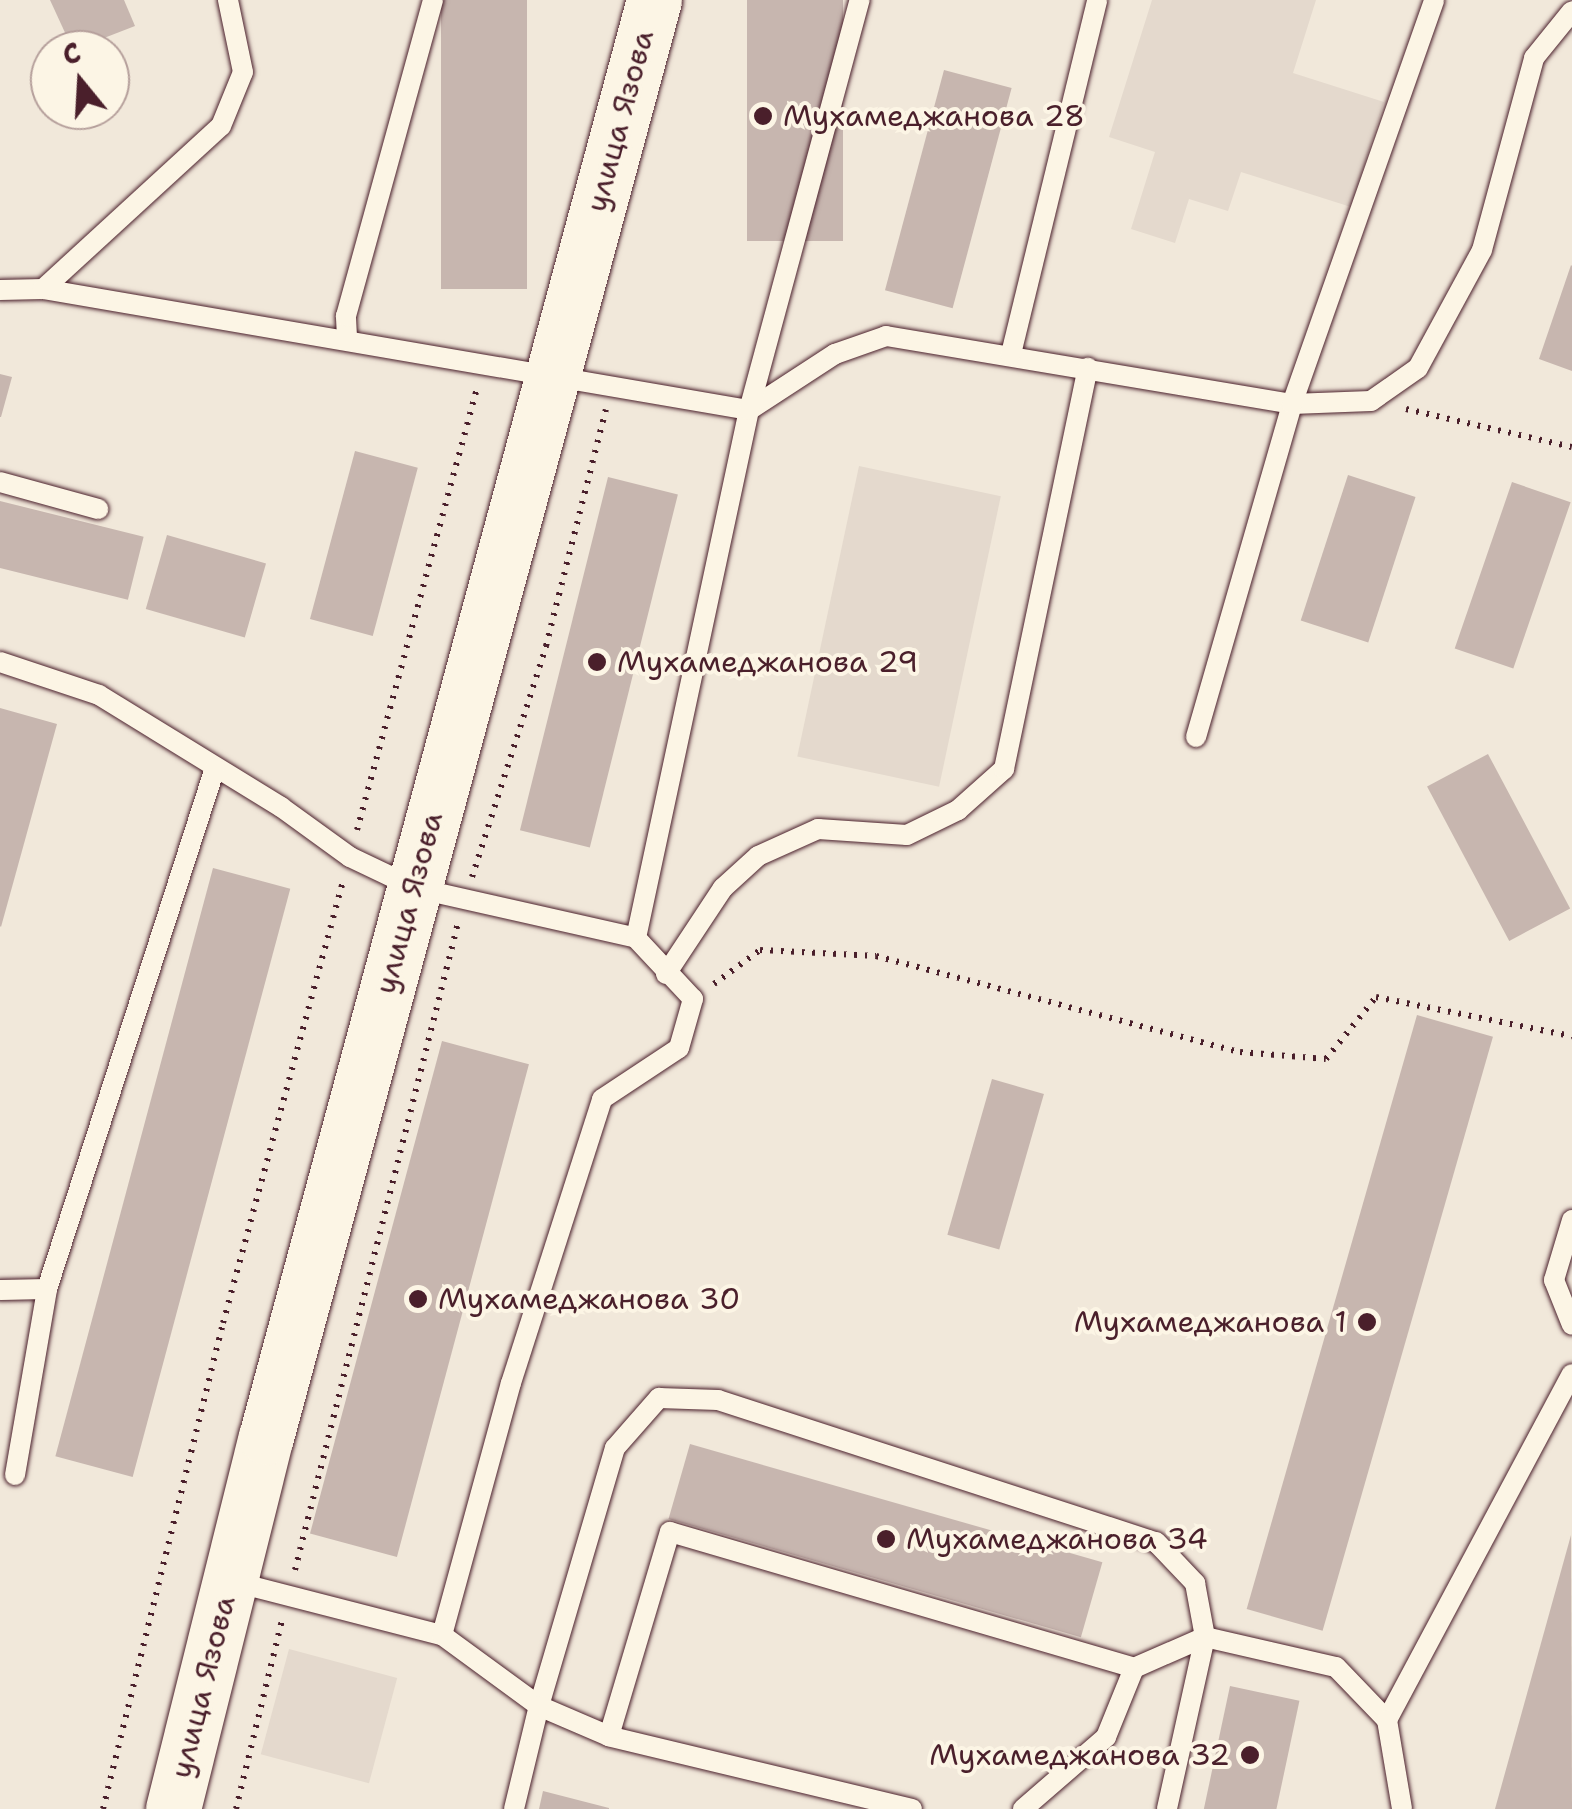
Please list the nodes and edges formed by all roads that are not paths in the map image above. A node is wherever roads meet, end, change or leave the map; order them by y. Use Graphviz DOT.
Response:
graph roads {
  1 [pos="228,0"];
  2 [pos="433,0"];
  3 [pos="654,0"];
  4 [pos="860,0"];
  5 [pos="1097,0"];
  6 [pos="1434,0"];
  7 [pos="1572,10"];
  8 [pos="43,289"];
  9 [pos="0,290"];
  10 [pos="347,337"];
  11 [pos="1011,354"];
  12 [pos="1088,368"];
  13 [pos="548,378"];
  14 [pos="1292,404"];
  15 [pos="749,410"];
  16 [pos="0,482"];
  17 [pos="98,509"];
  18 [pos="0,662"];
  19 [pos="1196,737"];
  20 [pos="215,768"];
  21 [pos="440,894"];
  22 [pos="636,938"];
  23 [pos="666,974"];
  24 [pos="1572,1220"];
  25 [pos="47,1288"];
  26 [pos="0,1290"];
  27 [pos="1572,1325"];
  28 [pos="1572,1374"];
  29 [pos="14,1476"];
  30 [pos="229,1580"];
  31 [pos="442,1635"];
  32 [pos="1205,1637"];
  33 [pos="1134,1668"];
  34 [pos="540,1706"];
  35 [pos="1387,1720"];
  36 [pos="609,1736"];
  37 [pos="174,1809"];
  38 [pos="514,1809"];
  39 [pos="912,1809"];
  40 [pos="1023,1809"];
  41 [pos="1167,1809"];
  42 [pos="1402,1809"];
  1 -- 8 [label="lane"];
  2 -- 10 [label="lane"];
  3 -- 13 [label="street, улица Язова"];
  4 -- 15 [label="lane"];
  5 -- 11 [label="lane"];
  6 -- 14 [label="lane"];
  7 -- 14 [label="lane"];
  8 -- 9 [label="lane"];
  8 -- 10 [label="lane"];
  10 -- 13 [label="lane"];
  11 -- 12 [label="lane"];
  11 -- 15 [label="lane"];
  12 -- 14 [label="lane"];
  12 -- 23 [label="lane"];
  13 -- 15 [label="lane"];
  13 -- 21 [label="street, улица Язова"];
  14 -- 19 [label="lane"];
  15 -- 22 [label="lane"];
  16 -- 17 [label="lane"];
  18 -- 20 [label="lane"];
  20 -- 21 [label="lane"];
  20 -- 25 [label="lane"];
  21 -- 22 [label="lane"];
  21 -- 30 [label="street, улица Язова"];
  22 -- 23 [label="lane"];
  23 -- 31 [label="lane"];
  24 -- 27 [label="lane"];
  25 -- 26 [label="lane"];
  25 -- 29 [label="lane"];
  28 -- 35 [label="lane"];
  30 -- 31 [label="lane"];
  30 -- 37 [label="street, улица Язова"];
  31 -- 34 [label="lane"];
  32 -- 33 [label="lane"];
  32 -- 34 [label="lane"];
  32 -- 35 [label="lane"];
  32 -- 41 [label="lane"];
  33 -- 36 [label="lane"];
  33 -- 40 [label="lane"];
  34 -- 36 [label="lane"];
  34 -- 38 [label="lane"];
  35 -- 42 [label="lane"];
  36 -- 39 [label="lane"];
}
